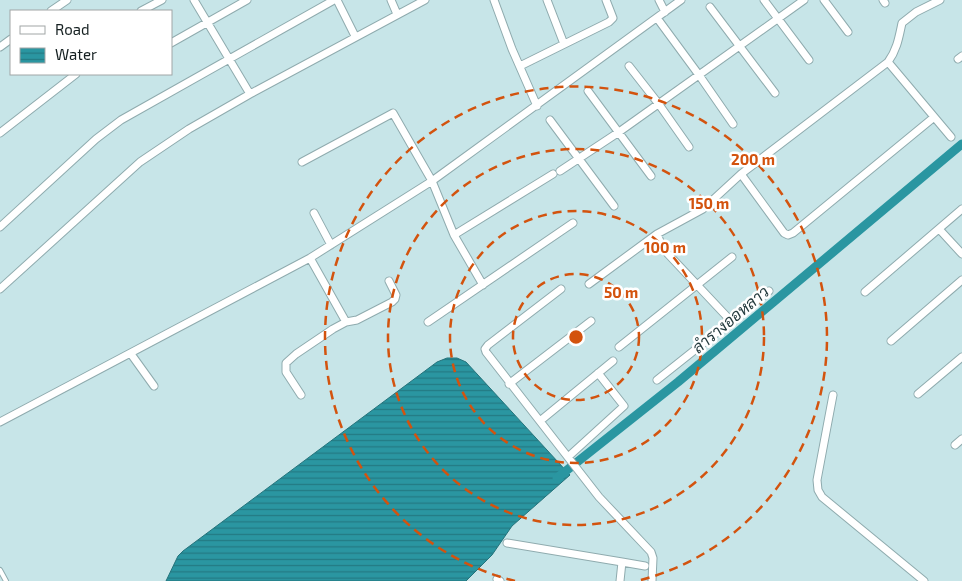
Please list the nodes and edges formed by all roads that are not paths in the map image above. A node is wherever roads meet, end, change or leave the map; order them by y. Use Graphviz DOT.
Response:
graph roads {
  1 [pos="67,0"];
  2 [pos="162,0"];
  3 [pos="194,0"];
  4 [pos="247,0"];
  5 [pos="336,0"];
  6 [pos="391,0"];
  7 [pos="425,0"];
  8 [pos="494,0"];
  9 [pos="546,0"];
  10 [pos="606,0"];
  11 [pos="659,0"];
  12 [pos="681,0"];
  13 [pos="764,0"];
  14 [pos="804,0"];
  15 [pos="824,0"];
  16 [pos="940,0"];
  17 [pos="710,7"];
  18 [pos="52,10"];
  19 [pos="143,10"];
  20 [pos="665,12"];
  21 [pos="397,14"];
  22 [pos="656,18"];
  23 [pos="778,18"];
  24 [pos="208,23"];
  25 [pos="848,32"];
  26 [pos="355,36"];
  27 [pos="172,42"];
  28 [pos="564,44"];
  29 [pos="740,46"];
  30 [pos="228,60"];
  31 [pos="809,60"];
  32 [pos="888,62"];
  33 [pos="520,66"];
  34 [pos="629,66"];
  35 [pos="75,75"];
  36 [pos="699,76"];
  37 [pos="588,91"];
  38 [pos="775,93"];
  39 [pos="250,94"];
  40 [pos="658,103"];
  41 [pos="537,106"];
  42 [pos="933,118"];
  43 [pos="550,120"];
  44 [pos="732,124"];
  45 [pos="619,132"];
  46 [pos="0,133"];
  47 [pos="951,137"];
  48 [pos="689,147"];
  49 [pos="580,158"];
  50 [pos="302,162"];
  51 [pos="741,174"];
  52 [pos="651,176"];
  53 [pos="432,181"];
  54 [pos="614,206"];
  55 [pos="962,209"];
  56 [pos="314,213"];
  57 [pos="573,223"];
  58 [pos="0,227"];
  59 [pos="939,229"];
  60 [pos="657,234"];
  61 [pos="454,235"];
  62 [pos="331,245"];
  63 [pos="962,254"];
  64 [pos="310,258"];
  65 [pos="732,258"];
  66 [pos="962,280"];
  67 [pos="389,281"];
  68 [pos="590,284"];
  69 [pos="483,285"];
  70 [pos="698,285"];
  71 [pos="0,289"];
  72 [pos="561,289"];
  73 [pos="769,291"];
  74 [pos="865,292"];
  75 [pos="591,321"];
  76 [pos="731,321"];
  77 [pos="346,322"];
  78 [pos="428,322"];
  79 [pos="892,341"];
  80 [pos="619,347"];
  81 [pos="131,354"];
  82 [pos="962,357"];
  83 [pos="613,361"];
  84 [pos="598,373"];
  85 [pos="657,380"];
  86 [pos="510,384"];
  87 [pos="154,386"];
  88 [pos="918,394"];
  89 [pos="301,395"];
  90 [pos="833,395"];
  91 [pos="540,421"];
  92 [pos="0,422"];
  93 [pos="962,439"];
  94 [pos="955,445"];
  95 [pos="568,457"];
  96 [pos="507,543"];
  97 [pos="622,562"];
  98 [pos="645,566"];
  99 [pos="0,570"];
  100 [pos="6,581"];
  101 [pos="620,581"];
  102 [pos="652,581"];
  103 [pos="924,581"];
  1 -- 18 [label="street"];
  2 -- 19 [label="street"];
  3 -- 24 [label="street"];
  4 -- 24 [label="street"];
  5 -- 26 [label="street"];
  5 -- 30 [label="street"];
  6 -- 21 [label="street"];
  7 -- 21 [label="street"];
  8 -- 33 [label="street"];
  9 -- 28 [label="street"];
  10 -- 28 [label="street"];
  11 -- 20 [label="street"];
  12 -- 20 [label="street"];
  13 -- 23 [label="street"];
  14 -- 23 [label="street"];
  15 -- 25 [label="street"];
  16 -- 32 [label="street"];
  17 -- 29 [label="street"];
  20 -- 22 [label="street"];
  21 -- 26 [label="street"];
  22 -- 36 [label="street"];
  22 -- 41 [label="street"];
  23 -- 29 [label="street"];
  23 -- 31 [label="street"];
  24 -- 27 [label="street"];
  24 -- 30 [label="street"];
  26 -- 39 [label="street"];
  28 -- 33 [label="street"];
  29 -- 36 [label="street"];
  29 -- 38 [label="street"];
  30 -- 39 [label="street"];
  30 -- 58 [label="street"];
  32 -- 42 [label="street"];
  32 -- 51 [label="street"];
  33 -- 41 [label="street"];
  34 -- 40 [label="street"];
  35 -- 46 [label="street"];
  36 -- 40 [label="street"];
  36 -- 44 [label="street"];
  37 -- 45 [label="street"];
  39 -- 71 [label="street"];
  40 -- 45 [label="street"];
  40 -- 48 [label="street"];
  41 -- 53 [label="street"];
  42 -- 47 [label="street"];
  42 -- 51 [label="street"];
  43 -- 49 [label="street"];
  45 -- 49 [label="street"];
  45 -- 52 [label="street"];
  49 -- 54 [label="street"];
  49 -- 61 [label="street"];
  50 -- 53 [label="street"];
  51 -- 60 [label="street"];
  53 -- 61 [label="street"];
  53 -- 62 [label="street"];
  55 -- 59 [label="street"];
  56 -- 62 [label="street"];
  57 -- 69 [label="street"];
  59 -- 63 [label="street"];
  59 -- 74 [label="street"];
  60 -- 68 [label="street"];
  60 -- 70 [label="street"];
  61 -- 69 [label="street"];
  62 -- 64 [label="street"];
  64 -- 77 [label="street"];
  64 -- 81 [label="street"];
  65 -- 70 [label="street"];
  66 -- 79 [label="street"];
  67 -- 77 [label="street"];
  69 -- 78 [label="street"];
  70 -- 76 [label="street"];
  70 -- 80 [label="street"];
  72 -- 86 [label="street"];
  73 -- 76 [label="street"];
  75 -- 86 [label="street"];
  76 -- 85 [label="street"];
  77 -- 89 [label="street"];
  81 -- 87 [label="street"];
  81 -- 92 [label="street"];
  82 -- 88 [label="street"];
  83 -- 84 [label="street"];
  84 -- 91 [label="street"];
  84 -- 95 [label="street"];
  86 -- 91 [label="street"];
  90 -- 103 [label="street"];
  91 -- 95 [label="street"];
  93 -- 94 [label="street"];
  95 -- 102 [label="street"];
  96 -- 97 [label="street"];
  97 -- 98 [label="street"];
  97 -- 101 [label="street"];
  99 -- 100 [label="lane"];
}
